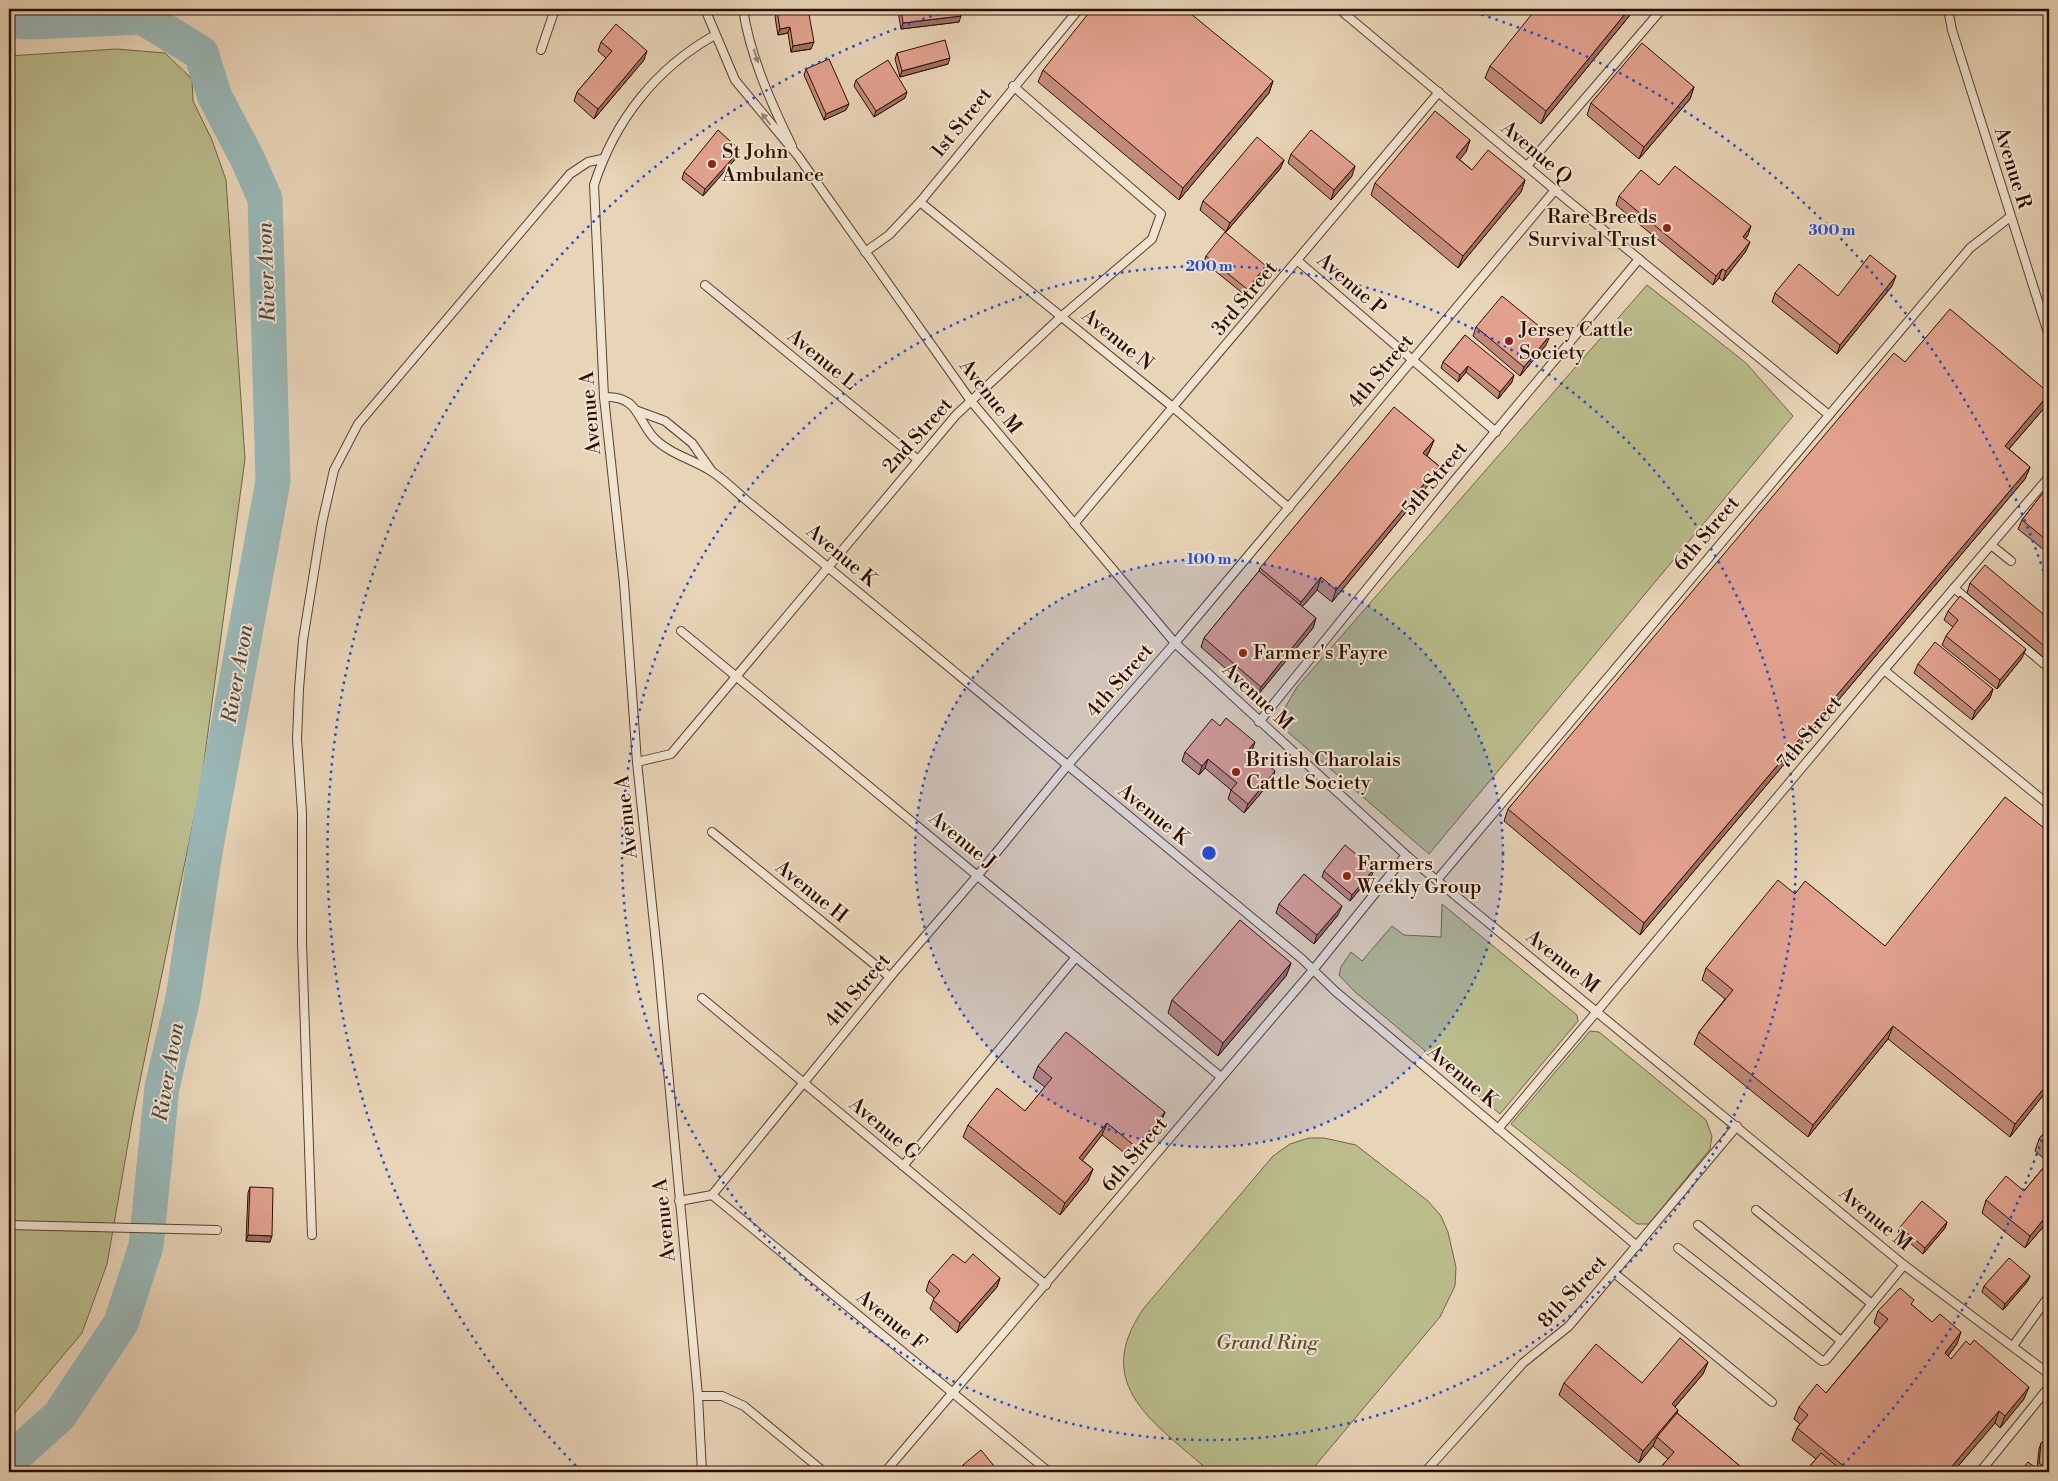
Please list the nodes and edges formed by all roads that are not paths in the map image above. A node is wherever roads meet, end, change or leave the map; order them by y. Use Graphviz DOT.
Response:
graph roads {
  1 [pos="555,9"];
  2 [pos="705,9"];
  3 [pos="743,9"];
  4 [pos="1079,9"];
  5 [pos="1339,9"];
  6 [pos="1662,9"];
  7 [pos="1947,10"];
  8 [pos="715,35"];
  9 [pos="541,50"];
  10 [pos="1014,86"];
  11 [pos="1439,92"];
  12 [pos="798,156"];
  13 [pos="602,159"];
  14 [pos="1527,166"];
  15 [pos="1554,190"];
  16 [pos="920,202"];
  17 [pos="2010,217"];
  18 [pos="865,252"];
  19 [pos="1639,259"];
  20 [pos="1298,261"];
  21 [pos="705,285"];
  22 [pos="1062,316"];
  23 [pos="2049,336"];
  24 [pos="1412,359"];
  25 [pos="604,397"];
  26 [pos="970,401"];
  27 [pos="1174,408"];
  28 [pos="638,411"];
  29 [pos="1829,415"];
  30 [pos="1496,432"];
  31 [pos="917,459"];
  32 [pos="712,471"];
  33 [pos="2049,478"];
  34 [pos="1289,508"];
  35 [pos="1074,524"];
  36 [pos="1991,545"];
  37 [pos="2011,560"];
  38 [pos="827,566"];
  39 [pos="1954,588"];
  40 [pos="681,631"];
  41 [pos="1175,643"];
  42 [pos="2049,668"];
  43 [pos="1884,670"];
  44 [pos="736,676"];
  45 [pos="1259,722"];
  46 [pos="637,762"];
  47 [pos="1068,766"];
  48 [pos="2049,805"];
  49 [pos="712,832"];
  50 [pos="1406,855"];
  51 [pos="978,875"];
  52 [pos="1437,880"];
  53 [pos="1076,957"];
  54 [pos="1313,970"];
  55 [pos="890,977"];
  56 [pos="702,998"];
  57 [pos="1597,1011"];
  58 [pos="1221,1077"];
  59 [pos="804,1082"];
  60 [pos="1736,1126"];
  61 [pos="1498,1128"];
  62 [pos="904,1166"];
  63 [pos="712,1195"];
  64 [pos="679,1201"];
  65 [pos="1756,1210"];
  66 [pos="9,1225"];
  67 [pos="1698,1225"];
  68 [pos="217,1230"];
  69 [pos="312,1235"];
  70 [pos="1638,1246"];
  71 [pos="1678,1248"];
  72 [pos="1904,1265"];
  73 [pos="1614,1273"];
  74 [pos="1046,1285"];
  75 [pos="2049,1296"];
  76 [pos="1872,1304"];
  77 [pos="1841,1341"];
  78 [pos="2013,1346"];
  79 [pos="2049,1374"];
  80 [pos="2049,1387"];
  81 [pos="954,1394"];
  82 [pos="698,1396"];
  83 [pos="1772,1402"];
  84 [pos="702,1472"];
  85 [pos="824,1472"];
  86 [pos="885,1472"];
  87 [pos="1049,1472"];
  88 [pos="1425,1472"];
  89 [pos="1980,1472"];
  1 -- 9 [label="lane"];
  2 -- 8 [label="lane"];
  3 -- 12 [label="lane, one-way"];
  4 -- 10 [label="lane, 1st Street"];
  5 -- 11 [label="lane, Avenue Q"];
  6 -- 14 [label="lane"];
  7 -- 17 [label="lane, Avenue R"];
  12 -- 8 [label="lane, one-way"];
  8 -- 13 [label="lane, Avenue A"];
  10 -- 16 [label="lane, 1st Street"];
  10 -- 22 [label="lane, 2nd Street"];
  11 -- 14 [label="lane, Avenue Q"];
  11 -- 20 [label="lane, 3rd Street"];
  12 -- 18 [label="lane, Avenue M"];
  13 -- 25 [label="lane, Avenue A"];
  13 -- 69 [label="lane"];
  14 -- 15 [label="lane, Avenue Q"];
  15 -- 19 [label="lane, Avenue Q"];
  15 -- 24 [label="lane, 4th Street"];
  16 -- 18 [label="lane, 1st Street"];
  16 -- 22 [label="lane, Avenue N"];
  17 -- 23 [label="lane, Avenue R"];
  17 -- 29 [label="lane, 6th Street"];
  18 -- 26 [label="lane, Avenue M"];
  19 -- 29 [label="lane, Avenue Q"];
  19 -- 30 [label="lane, 5th Street"];
  20 -- 24 [label="lane, Avenue P"];
  20 -- 27 [label="lane, 3rd Street"];
  21 -- 31 [label="lane, Avenue L"];
  22 -- 26 [label="lane, 2nd Street"];
  22 -- 27 [label="lane, Avenue N"];
  24 -- 30 [label="lane, Avenue P"];
  24 -- 34 [label="lane, 4th Street"];
  25 -- 28 [label="lane, Avenue K"];
  25 -- 46 [label="lane, Avenue A"];
  26 -- 31 [label="lane, 2nd Street"];
  26 -- 35 [label="lane, Avenue M"];
  27 -- 34 [label="lane, Avenue N"];
  27 -- 35 [label="lane, 3rd Street"];
  28 -- 32 [label="lane, Avenue K"];
  28 -- 32 [label="lane, Avenue K"];
  29 -- 52 [label="lane, 6th Street"];
  30 -- 45 [label="lane, 5th Street"];
  31 -- 38 [label="lane, 2nd Street"];
  32 -- 38 [label="lane, Avenue K"];
  33 -- 36 [label="lane, 7th Street"];
  34 -- 41 [label="lane, 4th Street"];
  35 -- 41 [label="lane, Avenue M"];
  36 -- 37 [label="lane"];
  36 -- 39 [label="lane, 7th Street"];
  38 -- 44 [label="lane, 2nd Street"];
  38 -- 47 [label="lane, Avenue K"];
  39 -- 42 [label="lane"];
  39 -- 43 [label="lane, 7th Street"];
  40 -- 44 [label="lane, Avenue J"];
  41 -- 45 [label="lane, Avenue M"];
  41 -- 47 [label="lane, 4th Street"];
  43 -- 48 [label="lane"];
  43 -- 57 [label="lane, 7th Street"];
  44 -- 46 [label="lane, 2nd Street"];
  44 -- 51 [label="lane, Avenue J"];
  45 -- 50 [label="lane, Avenue M"];
  46 -- 64 [label="lane, Avenue A"];
  47 -- 51 [label="lane, 4th Street"];
  47 -- 54 [label="lane, Avenue K"];
  49 -- 55 [label="lane, Avenue H"];
  50 -- 52 [label="lane, Avenue M"];
  50 -- 54 [label="lane, 6th Street"];
  51 -- 53 [label="lane, Avenue J"];
  51 -- 55 [label="lane, 4th Street"];
  52 -- 57 [label="lane, Avenue M"];
  53 -- 58 [label="lane, Avenue J"];
  53 -- 62 [label="lane"];
  54 -- 58 [label="lane, 6th Street"];
  54 -- 61 [label="lane, Avenue K"];
  55 -- 59 [label="lane, 4th Street"];
  56 -- 59 [label="lane, Avenue G"];
  57 -- 60 [label="lane, Avenue M"];
  57 -- 61 [label="lane, 7th Street"];
  58 -- 74 [label="lane, 6th Street"];
  59 -- 62 [label="lane, Avenue G"];
  59 -- 63 [label="lane, 4th Street"];
  60 -- 70 [label="lane, 8th Street"];
  60 -- 72 [label="lane, Avenue M"];
  61 -- 70 [label="lane, Avenue K"];
  62 -- 74 [label="lane, Avenue G"];
  63 -- 64 [label="lane"];
  63 -- 81 [label="lane, Avenue F"];
  64 -- 82 [label="lane, Avenue A"];
  65 -- 76 [label="lane"];
  66 -- 68 [label="lane"];
  67 -- 77 [label="lane"];
  70 -- 73 [label="lane, 8th Street"];
  71 -- 77 [label="lane"];
  72 -- 76 [label="lane"];
  72 -- 78 [label="lane, Avenue M"];
  73 -- 83 [label="lane"];
  73 -- 88 [label="lane, 8th Street"];
  74 -- 81 [label="lane, 6th Street"];
  75 -- 78 [label="lane"];
  76 -- 77 [label="lane"];
  78 -- 79 [label="lane, Avenue M"];
  80 -- 89 [label="lane"];
  81 -- 86 [label="lane, 6th Street"];
  81 -- 87 [label="lane, Avenue F"];
  82 -- 84 [label="lane, Avenue A"];
  82 -- 85 [label="lane"];
}
